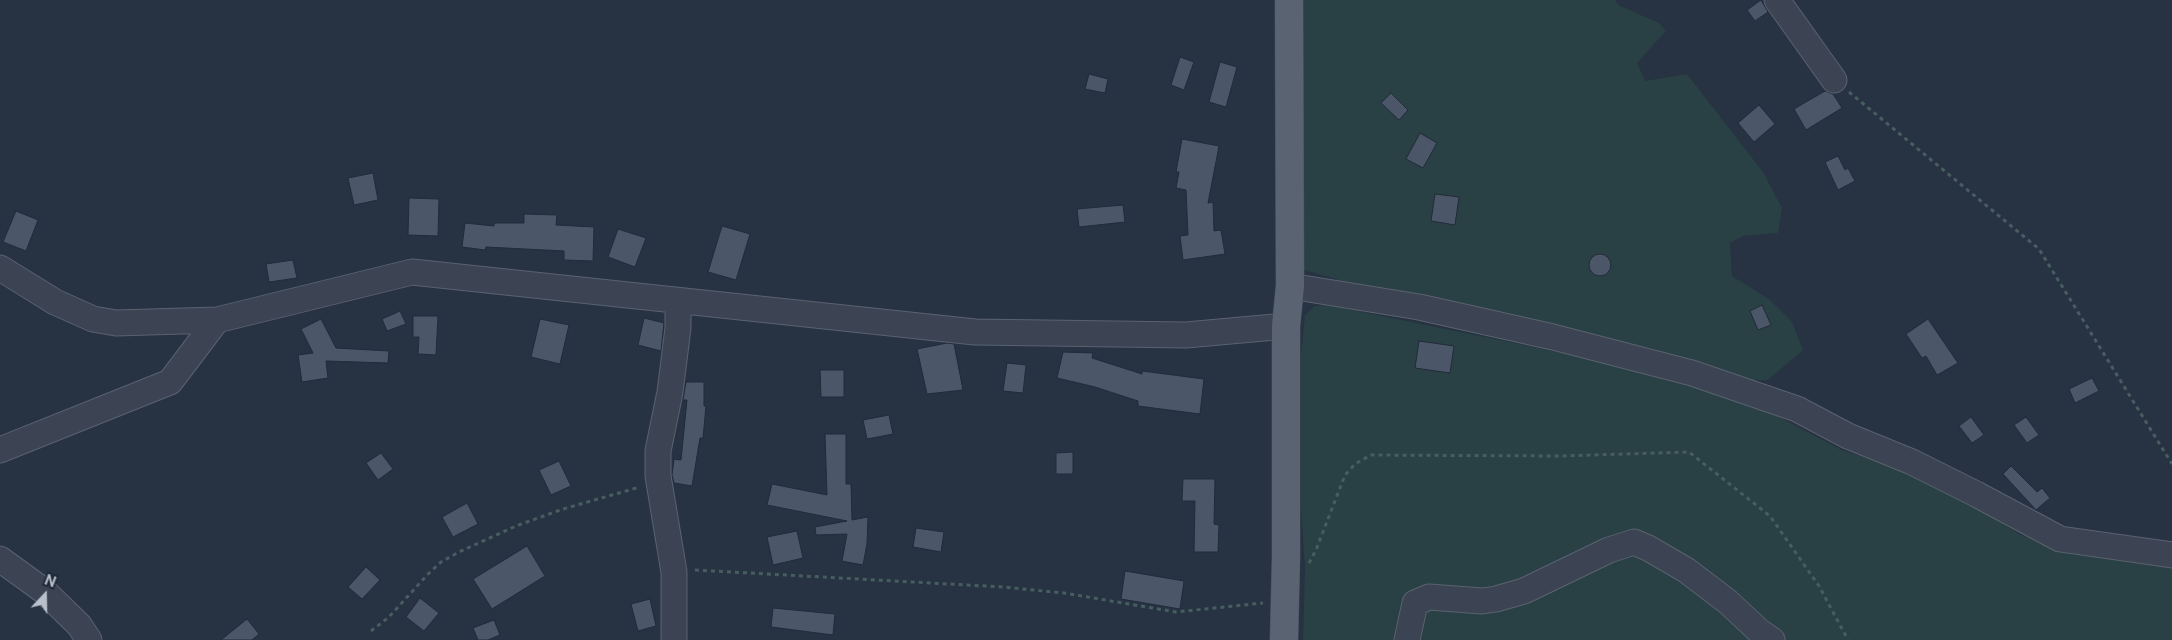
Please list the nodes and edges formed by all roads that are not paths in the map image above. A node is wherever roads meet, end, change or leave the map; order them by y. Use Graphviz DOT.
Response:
graph roads {
  1 [pos="1289,0"];
  2 [pos="1777,0"];
  3 [pos="1834,80"];
  4 [pos="0,268"];
  5 [pos="1290,286"];
  6 [pos="678,301"];
  7 [pos="217,320"];
  8 [pos="1286,326"];
  9 [pos="0,450"];
  10 [pos="2172,556"];
  11 [pos="0,560"];
  12 [pos="89,640"];
  13 [pos="674,640"];
  14 [pos="1284,640"];
  15 [pos="1407,640"];
  16 [pos="1772,640"];
  1 -- 5 [label="main road"];
  2 -- 3 [label="street"];
  4 -- 7 [label="street"];
  5 -- 8 [label="main road"];
  5 -- 10 [label="street"];
  6 -- 7 [label="street"];
  6 -- 8 [label="street"];
  6 -- 13 [label="street"];
  7 -- 9 [label="street"];
  8 -- 14 [label="main road"];
  11 -- 12 [label="street"];
  15 -- 16 [label="street"];
}
